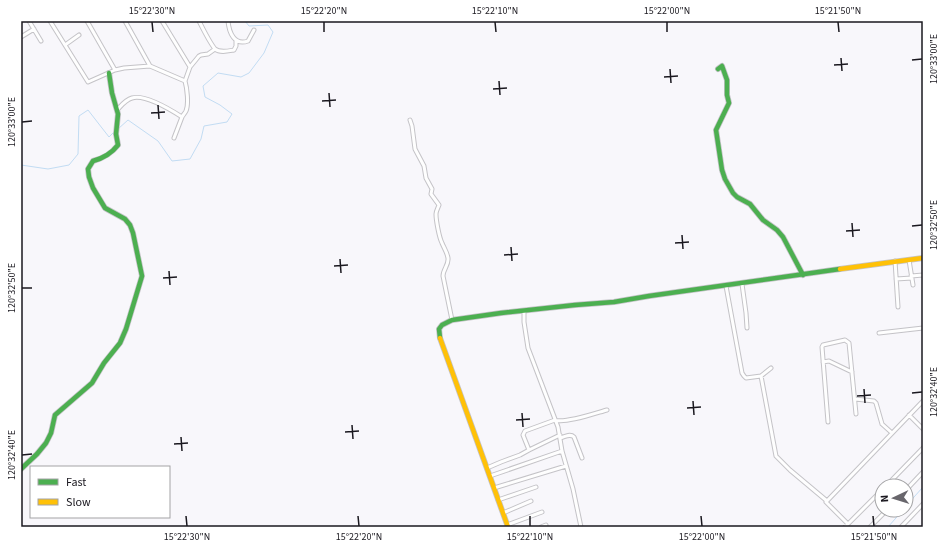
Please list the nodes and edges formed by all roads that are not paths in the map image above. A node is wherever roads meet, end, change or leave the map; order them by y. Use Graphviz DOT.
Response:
graph roads {
  1 [pos="29,21"];
  2 [pos="50,21"];
  3 [pos="87,21"];
  4 [pos="125,21"];
  5 [pos="162,21"];
  6 [pos="199,21"];
  7 [pos="228,21"];
  8 [pos="34,29"];
  9 [pos="254,30"];
  10 [pos="79,35"];
  11 [pos="21,37"];
  12 [pos="236,40"];
  13 [pos="41,41"];
  14 [pos="65,45"];
  15 [pos="216,49"];
  16 [pos="150,66"];
  17 [pos="190,67"];
  18 [pos="718,69"];
  19 [pos="115,70"];
  20 [pos="109,73"];
  21 [pos="186,81"];
  22 [pos="117,110"];
  23 [pos="182,117"];
  24 [pos="410,120"];
  25 [pos="174,138"];
  26 [pos="923,258"];
  27 [pos="909,260"];
  28 [pos="895,261"];
  29 [pos="802,275"];
  30 [pos="923,275"];
  31 [pos="912,277"];
  32 [pos="896,280"];
  33 [pos="742,284"];
  34 [pos="913,285"];
  35 [pos="726,286"];
  36 [pos="898,308"];
  37 [pos="524,311"];
  38 [pos="452,320"];
  39 [pos="747,328"];
  40 [pos="923,328"];
  41 [pos="879,333"];
  42 [pos="823,362"];
  43 [pos="770,368"];
  44 [pos="852,372"];
  45 [pos="761,376"];
  46 [pos="855,399"];
  47 [pos="922,403"];
  48 [pos="607,410"];
  49 [pos="856,414"];
  50 [pos="909,415"];
  51 [pos="555,420"];
  52 [pos="828,422"];
  53 [pos="923,429"];
  54 [pos="892,433"];
  55 [pos="560,437"];
  56 [pos="923,448"];
  57 [pos="529,450"];
  58 [pos="562,451"];
  59 [pos="582,458"];
  60 [pos="566,466"];
  61 [pos="487,468"];
  62 [pos="21,469"];
  63 [pos="923,472"];
  64 [pos="490,476"];
  65 [pos="894,478"];
  66 [pos="914,482"];
  67 [pos="536,487"];
  68 [pos="494,488"];
  69 [pos="874,498"];
  70 [pos="498,500"];
  71 [pos="531,501"];
  72 [pos="827,501"];
  73 [pos="923,504"];
  74 [pos="542,512"];
  75 [pos="503,513"];
  76 [pos="879,518"];
  77 [pos="546,525"];
  78 [pos="847,525"];
  79 [pos="508,526"];
  80 [pos="541,527"];
  81 [pos="580,527"];
  82 [pos="853,527"];
  83 [pos="870,527"];
  84 [pos="901,527"];
  1 -- 8 [label="street"];
  2 -- 14 [label="street"];
  3 -- 19 [label="street"];
  4 -- 16 [label="street"];
  5 -- 17 [label="street"];
  6 -- 15 [label="street"];
  7 -- 12 [label="street"];
  8 -- 11 [label="street"];
  8 -- 13 [label="street"];
  9 -- 12 [label="street"];
  10 -- 14 [label="street"];
  12 -- 15 [label="street"];
  14 -- 20 [label="street"];
  15 -- 17 [label="street"];
  16 -- 19 [label="street"];
  16 -- 21 [label="street"];
  17 -- 21 [label="street"];
  18 -- 29 [label="street"];
  19 -- 20 [label="street"];
  20 -- 22 [label="street"];
  21 -- 23 [label="street"];
  22 -- 23 [label="street"];
  22 -- 62 [label="street"];
  23 -- 25 [label="street"];
  24 -- 38 [label="street"];
  26 -- 27 [label="street"];
  27 -- 28 [label="street"];
  27 -- 31 [label="street"];
  28 -- 29 [label="street"];
  28 -- 32 [label="street"];
  29 -- 33 [label="street"];
  30 -- 31 [label="street"];
  31 -- 32 [label="street"];
  31 -- 34 [label="street"];
  32 -- 36 [label="street"];
  33 -- 35 [label="street"];
  33 -- 39 [label="street"];
  35 -- 37 [label="street"];
  35 -- 45 [label="street"];
  37 -- 38 [label="street"];
  37 -- 51 [label="street"];
  38 -- 61 [label="street"];
  40 -- 41 [label="street"];
  42 -- 44 [label="street"];
  42 -- 44 [label="street"];
  42 -- 52 [label="street"];
  43 -- 45 [label="street"];
  44 -- 46 [label="street"];
  45 -- 72 [label="street"];
  46 -- 49 [label="street"];
  46 -- 54 [label="street"];
  47 -- 50 [label="street"];
  48 -- 51 [label="street"];
  50 -- 53 [label="street"];
  50 -- 54 [label="street"];
  51 -- 55 [label="street"];
  51 -- 57 [label="street"];
  54 -- 72 [label="street"];
  55 -- 57 [label="street"];
  55 -- 58 [label="street"];
  55 -- 59 [label="street"];
  56 -- 65 [label="street"];
  57 -- 61 [label="street"];
  58 -- 60 [label="street"];
  58 -- 64 [label="street"];
  60 -- 68 [label="street"];
  60 -- 81 [label="street"];
  61 -- 64 [label="street"];
  63 -- 66 [label="street"];
  64 -- 68 [label="street"];
  67 -- 70 [label="street"];
  68 -- 70 [label="street"];
  69 -- 78 [label="street"];
  70 -- 75 [label="street"];
  71 -- 75 [label="street"];
  72 -- 78 [label="street"];
  73 -- 84 [label="street"];
  74 -- 79 [label="street"];
  75 -- 79 [label="street"];
  76 -- 83 [label="street"];
  77 -- 80 [label="street"];
  78 -- 82 [label="street"];
}
